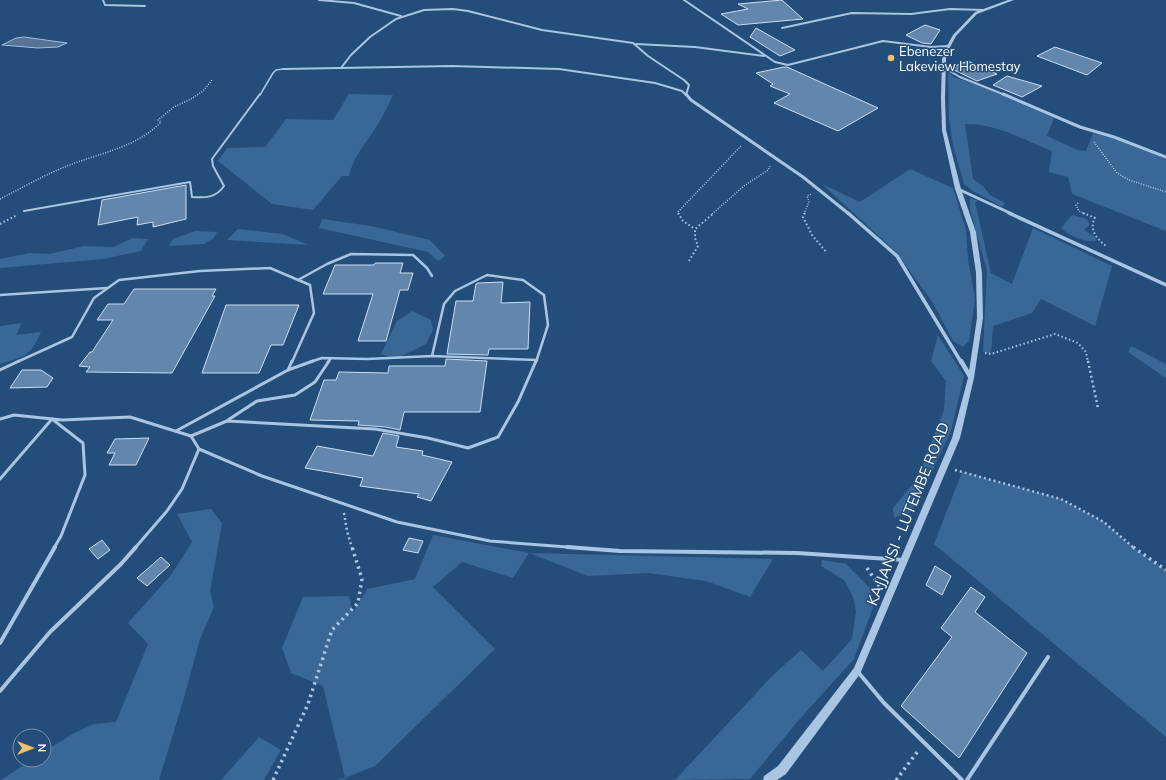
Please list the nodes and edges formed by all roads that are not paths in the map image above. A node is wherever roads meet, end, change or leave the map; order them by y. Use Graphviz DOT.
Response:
graph roads {
  1 [pos="103,0"];
  2 [pos="320,0"];
  3 [pos="684,0"];
  4 [pos="1012,0"];
  5 [pos="145,6"];
  6 [pos="983,10"];
  7 [pos="401,16"];
  8 [pos="782,28"];
  9 [pos="633,43"];
  10 [pos="949,46"];
  11 [pos="767,57"];
  12 [pos="341,68"];
  13 [pos="944,68"];
  14 [pos="283,69"];
  15 [pos="686,95"];
  16 [pos="1166,157"];
  17 [pos="958,189"];
  18 [pos="24,211"];
  19 [pos="432,276"];
  20 [pos="298,280"];
  21 [pos="1166,285"];
  22 [pos="108,288"];
  23 [pos="0,295"];
  24 [pos="432,356"];
  25 [pos="331,358"];
  26 [pos="537,360"];
  27 [pos="0,370"];
  28 [pos="288,370"];
  29 [pos="971,378"];
  30 [pos="0,419"];
  31 [pos="52,419"];
  32 [pos="227,421"];
  33 [pos="176,431"];
  34 [pos="191,436"];
  35 [pos="199,449"];
  36 [pos="0,479"];
  37 [pos="904,560"];
  38 [pos="0,643"];
  39 [pos="1048,657"];
  40 [pos="857,671"];
  41 [pos="0,691"];
  42 [pos="768,780"];
  43 [pos="962,780"];
  44 [pos="967,780"];
  1 -- 5 [label="street"];
  2 -- 7 [label="street"];
  3 -- 11 [label="street"];
  4 -- 6 [label="street, KAJJANSI - LUTEMBE ROAD"];
  6 -- 8 [label="street"];
  6 -- 10 [label="street, KAJJANSI - LUTEMBE ROAD"];
  7 -- 9 [label="street"];
  7 -- 12 [label="street"];
  9 -- 11 [label="street"];
  9 -- 15 [label="street"];
  10 -- 11 [label="street"];
  10 -- 13 [label="street, KAJJANSI - LUTEMBE ROAD"];
  12 -- 14 [label="street"];
  12 -- 15 [label="street"];
  13 -- 16 [label="street"];
  13 -- 17 [label="street, KAJJANSI - LUTEMBE ROAD"];
  14 -- 18 [label="lane"];
  15 -- 29 [label="street"];
  17 -- 21 [label="street"];
  17 -- 29 [label="street, KAJJANSI - LUTEMBE ROAD"];
  19 -- 20 [label="lane"];
  20 -- 22 [label="lane"];
  20 -- 28 [label="lane"];
  22 -- 23 [label="lane"];
  22 -- 27 [label="lane"];
  24 -- 25 [label="lane"];
  24 -- 26 [label="lane"];
  24 -- 26 [label="lane"];
  25 -- 28 [label="lane"];
  25 -- 32 [label="lane"];
  26 -- 32 [label="lane"];
  28 -- 33 [label="lane"];
  29 -- 37 [label="street, KAJJANSI - LUTEMBE ROAD"];
  30 -- 31 [label="lane"];
  31 -- 33 [label="lane"];
  31 -- 36 [label="lane"];
  31 -- 38 [label="lane"];
  32 -- 34 [label="lane"];
  33 -- 34 [label="lane"];
  34 -- 35 [label="lane"];
  35 -- 37 [label="lane"];
  35 -- 41 [label="lane"];
  37 -- 40 [label="street, KAJJANSI - LUTEMBE ROAD"];
  39 -- 44 [label="lane"];
  40 -- 42 [label="street, KAJJANSI - LUTEMBE ROAD"];
  40 -- 43 [label="lane"];
}
